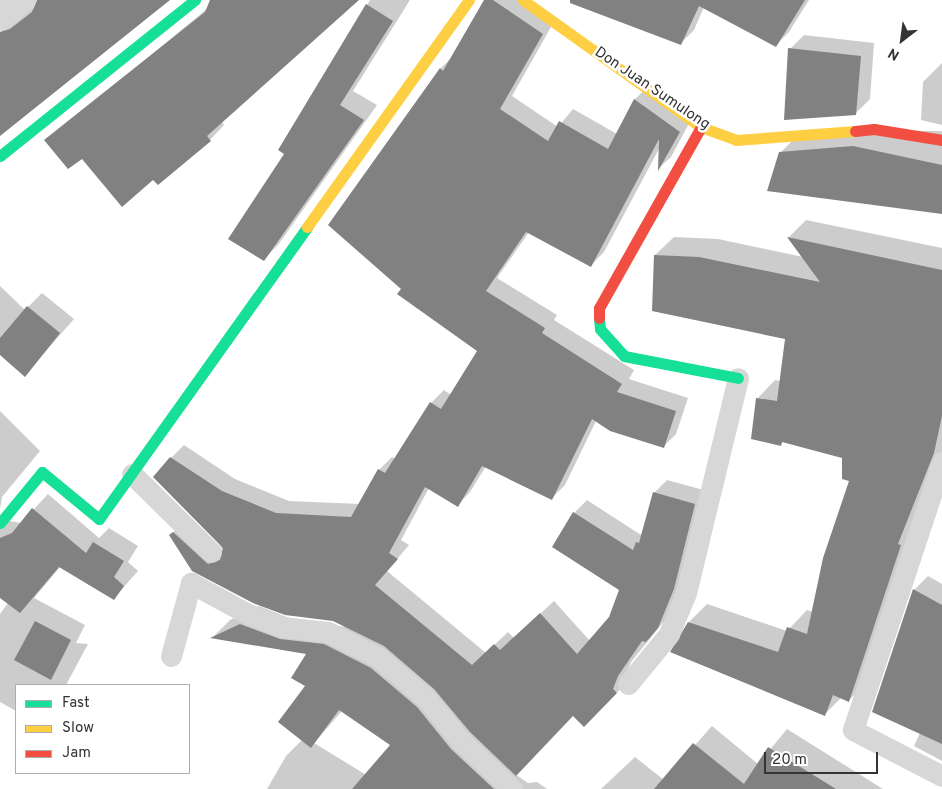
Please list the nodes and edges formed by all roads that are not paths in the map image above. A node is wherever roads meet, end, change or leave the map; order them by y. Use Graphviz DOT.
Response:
graph roads {
  1 [pos="22,0"];
  2 [pos="195,0"];
  3 [pos="469,0"];
  4 [pos="523,0"];
  5 [pos="0,17"];
  6 [pos="701,127"];
  7 [pos="942,140"];
  8 [pos="0,156"];
  9 [pos="738,378"];
  10 [pos="942,466"];
  11 [pos="132,474"];
  12 [pos="0,523"];
  13 [pos="211,552"];
  14 [pos="171,656"];
  15 [pos="628,684"];
  16 [pos="942,776"];
  17 [pos="512,789"];
  1 -- 5 [label="street"];
  2 -- 8 [label="street"];
  3 -- 11 [label="street"];
  4 -- 6 [label="street, Don Juan Sumulong"];
  6 -- 7 [label="street, Don Juan Sumulong"];
  6 -- 9 [label="street"];
  9 -- 15 [label="lane"];
  10 -- 16 [label="lane"];
  11 -- 12 [label="street"];
  11 -- 13 [label="lane"];
  14 -- 17 [label="lane"];
}
